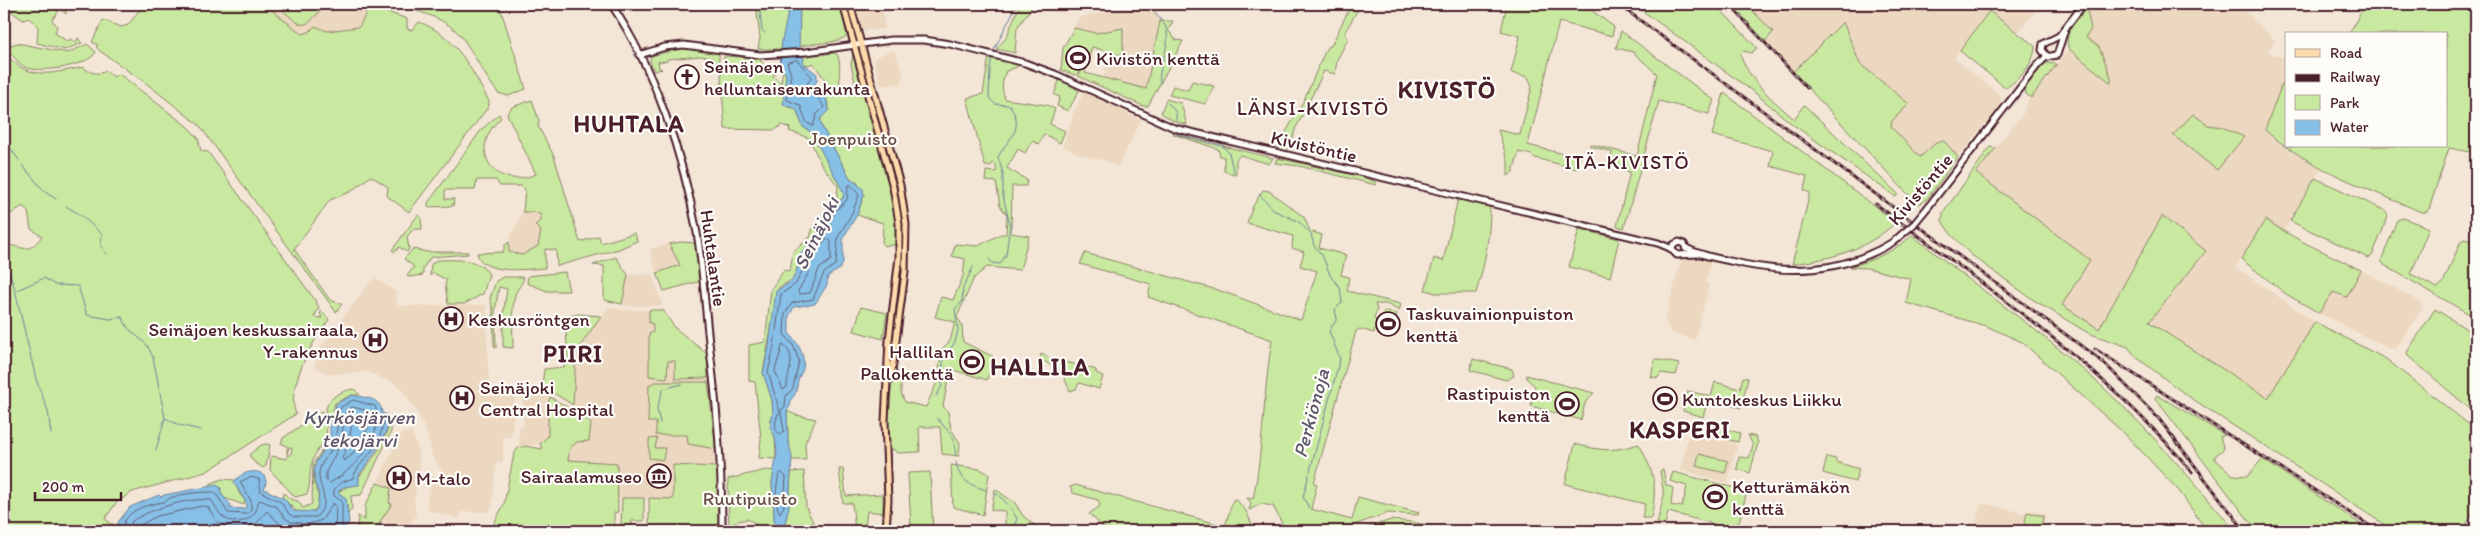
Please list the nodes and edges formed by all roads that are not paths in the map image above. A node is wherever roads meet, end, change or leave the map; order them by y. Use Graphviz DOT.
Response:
graph roads {
  1 [pos="611,4"];
  2 [pos="843,4"];
  3 [pos="850,4"];
  4 [pos="2084,4"];
  5 [pos="2065,29"];
  6 [pos="2053,40"];
  7 [pos="858,45"];
  8 [pos="2060,48"];
  9 [pos="2042,50"];
  10 [pos="640,55"];
  11 [pos="2048,57"];
  12 [pos="2037,66"];
  13 [pos="1658,243"];
  14 [pos="1675,243"];
  15 [pos="1686,248"];
  16 [pos="1672,251"];
  17 [pos="1683,254"];
  18 [pos="1698,254"];
  19 [pos="722,531"];
  20 [pos="886,531"];
  1 -- 10 [label="main road, Huhtalantie"];
  2 -- 7 [label="main road"];
  3 -- 7 [label="main road"];
  4 -- 5 [label="main road"];
  5 -- 6 [label="main road"];
  5 -- 8 [label="main road"];
  6 -- 8 [label="main road"];
  6 -- 9 [label="main road"];
  7 -- 10 [label="main road, Kivistöntie"];
  7 -- 13 [label="main road, Kivistöntie"];
  7 -- 20 [label="main road"];
  8 -- 11 [label="main road"];
  9 -- 11 [label="main road"];
  9 -- 12 [label="main road, Kivistöntie"];
  10 -- 19 [label="main road, Huhtalantie"];
  11 -- 12 [label="main road, Kivistöntie"];
  12 -- 18 [label="main road, Kivistöntie, bridge"];
  13 -- 14 [label="main road, Kivistöntie"];
  13 -- 16 [label="main road, Kivistöntie"];
  14 -- 15 [label="main road"];
  14 -- 16 [label="main road"];
  15 -- 17 [label="main road"];
  15 -- 18 [label="main road, Kivistöntie"];
  16 -- 17 [label="main road"];
  17 -- 18 [label="main road, Kivistöntie"];
}
